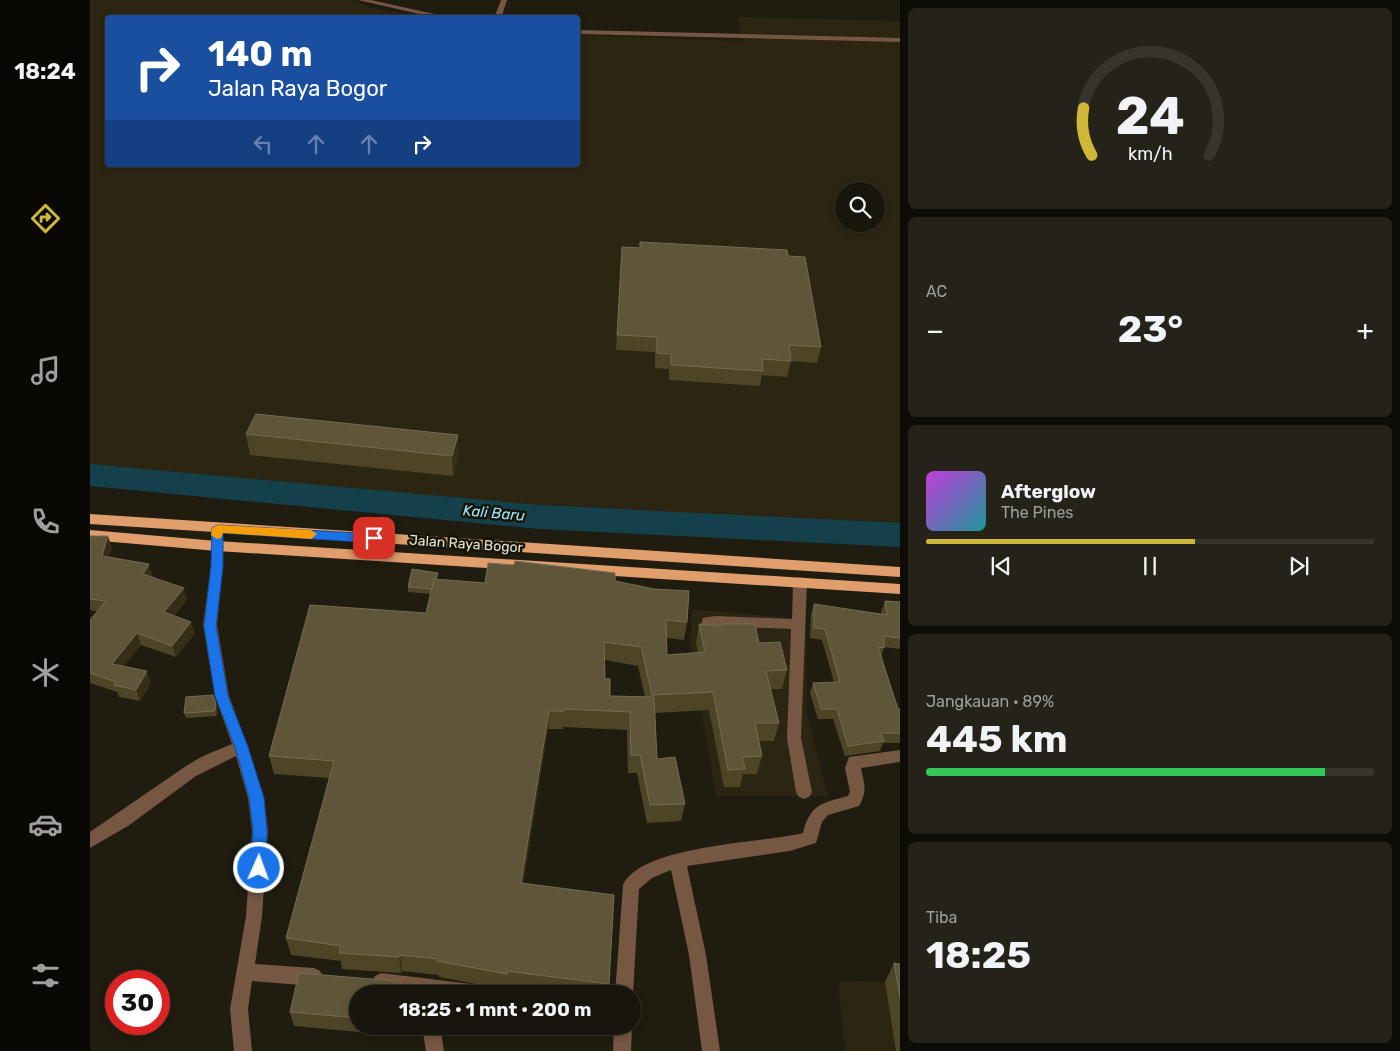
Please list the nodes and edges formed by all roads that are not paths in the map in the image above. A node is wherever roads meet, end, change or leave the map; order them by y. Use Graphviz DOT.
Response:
graph roads {
  1 [pos="362,0"];
  2 [pos="504,0"];
  3 [pos="434,15"];
  4 [pos="498,15"];
  5 [pos="580,32"];
  6 [pos="900,40"];
  7 [pos="90,519"];
  8 [pos="218,528"];
  9 [pos="90,535"];
  10 [pos="217,546"];
  11 [pos="900,572"];
  12 [pos="800,582"];
  13 [pos="900,589"];
  14 [pos="799,624"];
  15 [pos="711,639"];
  16 [pos="241,747"];
  17 [pos="900,756"];
  18 [pos="804,792"];
  19 [pos="90,841"];
  20 [pos="677,860"];
  21 [pos="246,972"];
  22 [pos="335,979"];
  23 [pos="365,981"];
  24 [pos="392,985"];
  25 [pos="625,985"];
  26 [pos="432,1035"];
  27 [pos="622,1035"];
  28 [pos="243,1051"];
  29 [pos="435,1051"];
  30 [pos="622,1051"];
  31 [pos="710,1051"];
  1 -- 3 [label="street"];
  2 -- 4 [label="street"];
  5 -- 6 [label="street"];
  7 -- 8 [label="highway, Jalan Raya Bogor"];
  8 -- 10 [label="street"];
  8 -- 11 [label="highway, Jalan Raya Bogor"];
  9 -- 10 [label="highway, Jalan Raya Bogor"];
  10 -- 12 [label="highway, Jalan Raya Bogor"];
  10 -- 16 [label="street"];
  12 -- 13 [label="highway, Jalan Raya Bogor"];
  12 -- 14 [label="street"];
  14 -- 15 [label="street"];
  14 -- 18 [label="street"];
  16 -- 19 [label="street"];
  16 -- 21 [label="street"];
  17 -- 20 [label="street"];
  20 -- 25 [label="street"];
  20 -- 31 [label="street"];
  21 -- 22 [label="street"];
  21 -- 28 [label="street"];
  23 -- 24 [label="street"];
  26 -- 29 [label="street"];
  27 -- 30 [label="street"];
}
